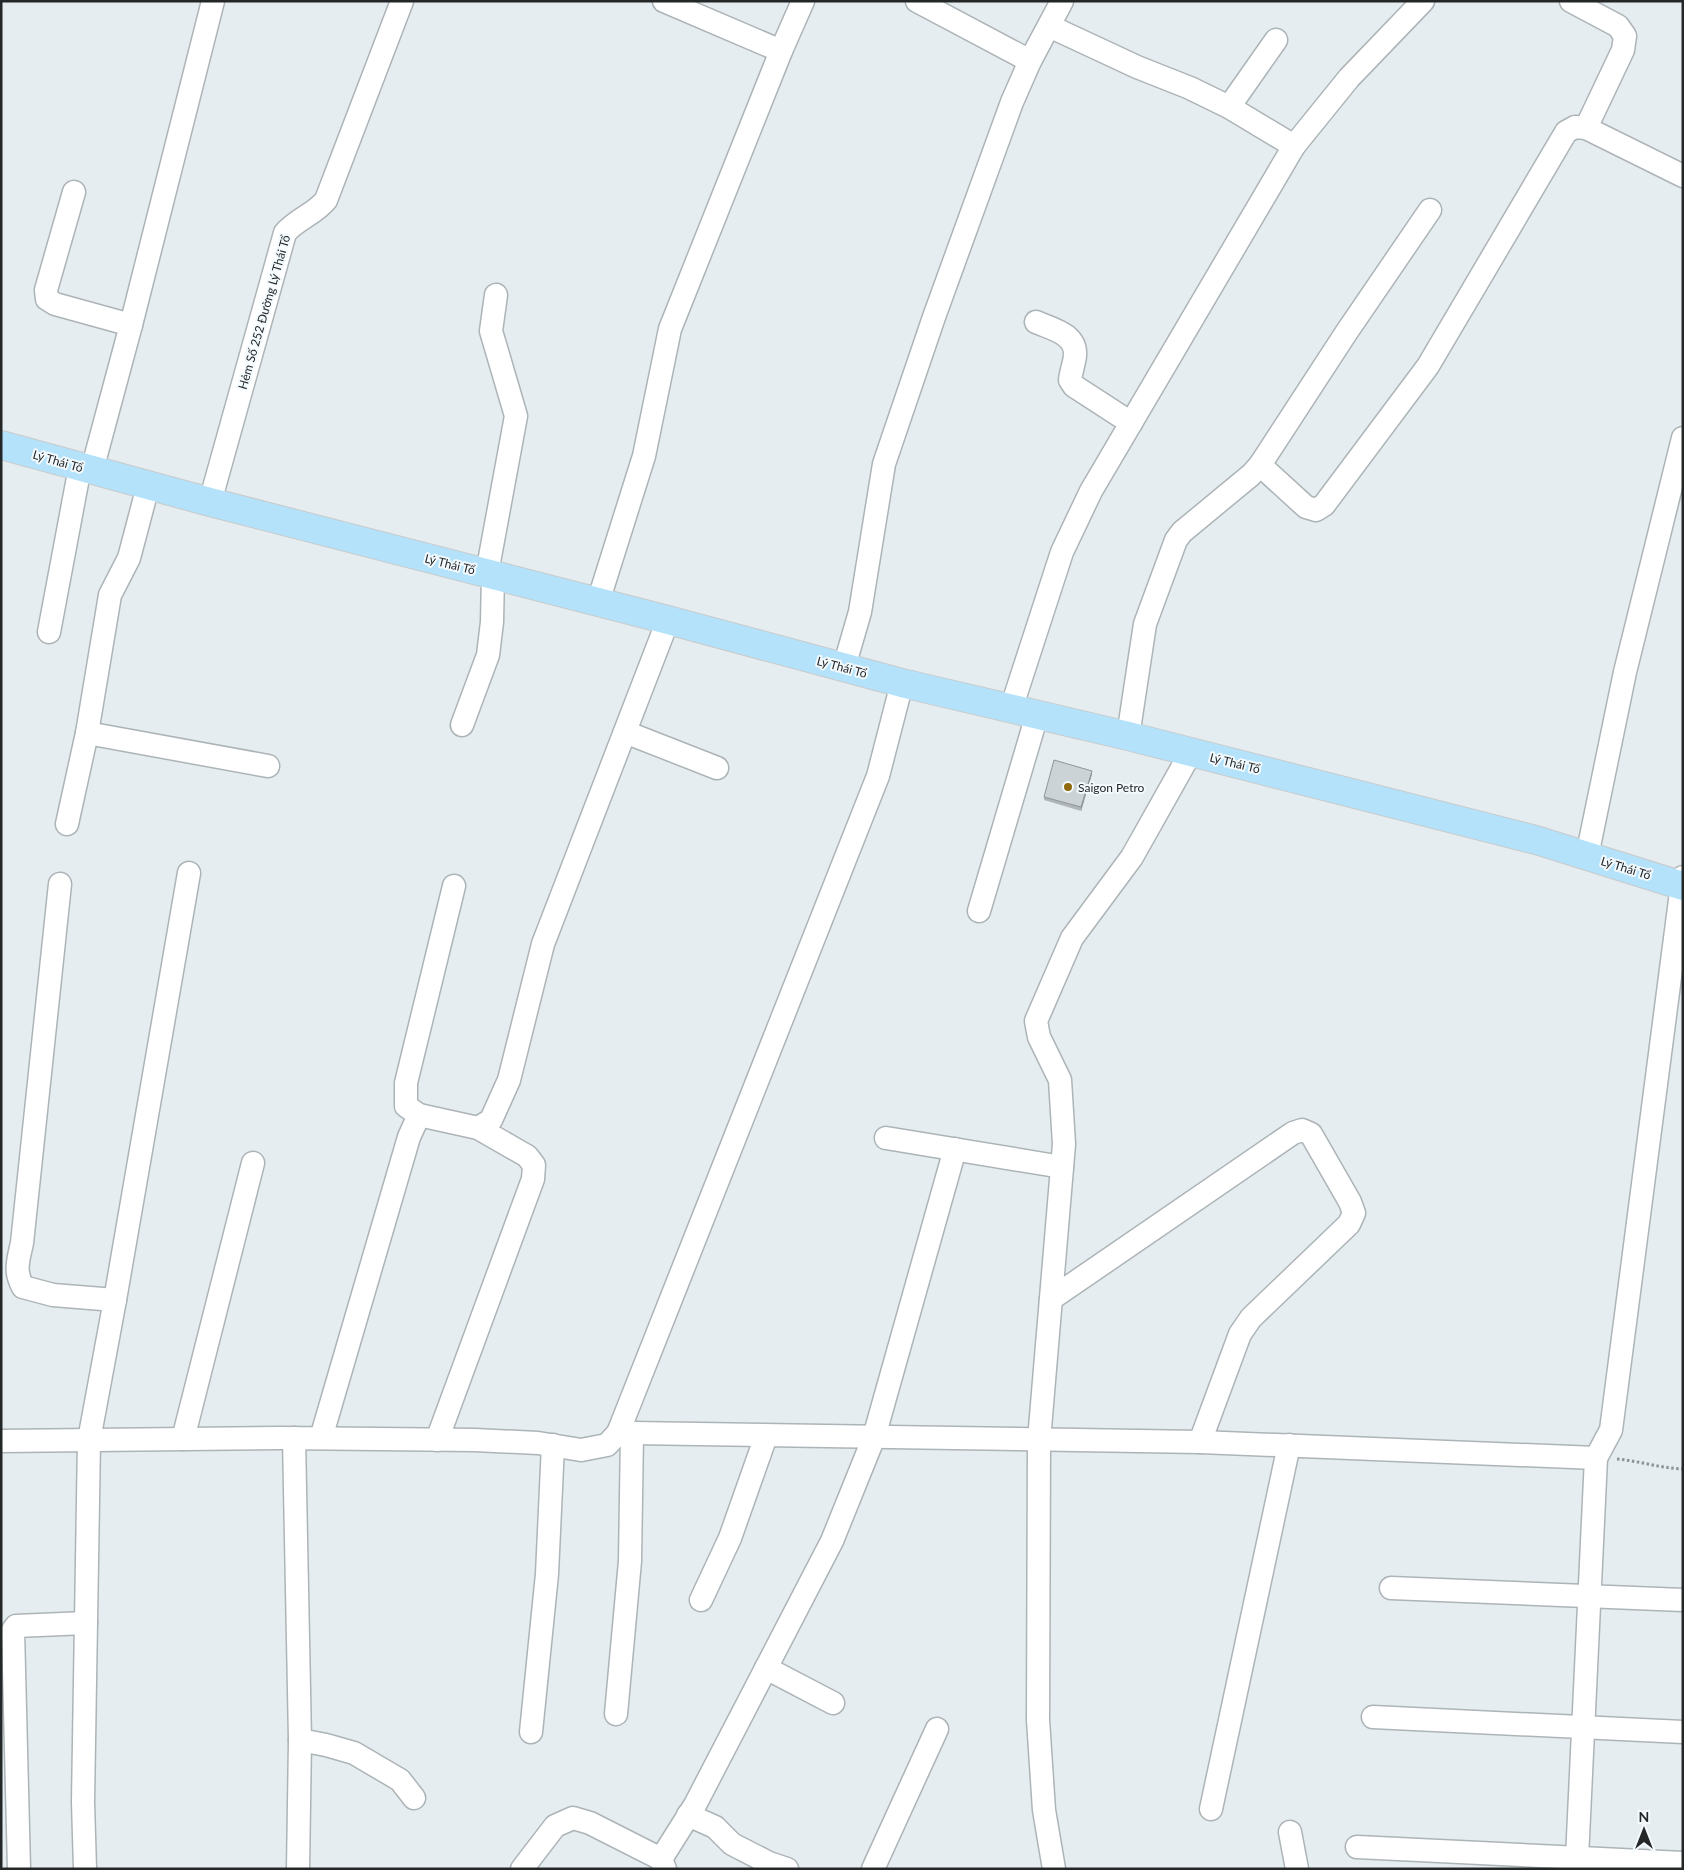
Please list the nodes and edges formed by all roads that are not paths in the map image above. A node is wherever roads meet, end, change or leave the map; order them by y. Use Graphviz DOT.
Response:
graph roads {
  1 [pos="214,1"];
  2 [pos="402,1"];
  3 [pos="664,1"];
  4 [pos="803,1"];
  5 [pos="917,1"];
  6 [pos="1062,1"];
  7 [pos="1423,1"];
  8 [pos="1571,1"];
  9 [pos="1048,26"];
  10 [pos="1276,40"];
  11 [pos="781,51"];
  12 [pos="1030,61"];
  13 [pos="1229,107"];
  14 [pos="1586,128"];
  15 [pos="1294,146"];
  16 [pos="1683,176"];
  17 [pos="74,192"];
  18 [pos="1430,210"];
  19 [pos="496,295"];
  20 [pos="1036,322"];
  21 [pos="131,325"];
  22 [pos="1131,423"];
  23 [pos="1683,438"];
  24 [pos="1,445"];
  25 [pos="1260,465"];
  26 [pos="86,469"];
  27 [pos="148,486"];
  28 [pos="210,502"];
  29 [pos="490,574"];
  30 [pos="598,602"];
  31 [pos="668,620"];
  32 [pos="49,632"];
  33 [pos="844,667"];
  34 [pos="902,683"];
  35 [pos="1011,709"];
  36 [pos="1037,715"];
  37 [pos="462,725"];
  38 [pos="625,732"];
  39 [pos="87,733"];
  40 [pos="1128,736"];
  41 [pos="1191,752"];
  42 [pos="268,766"];
  43 [pos="717,768"];
  44 [pos="67,824"];
  45 [pos="1587,856"];
  46 [pos="189,873"];
  47 [pos="1682,883"];
  48 [pos="60,884"];
  49 [pos="454,886"];
  50 [pos="980,911"];
  51 [pos="418,1115"];
  52 [pos="478,1128"];
  53 [pos="886,1138"];
  54 [pos="955,1149"];
  55 [pos="253,1163"];
  56 [pos="1062,1167"];
  57 [pos="1051,1298"];
  58 [pos="115,1300"];
  59 [pos="625,1433"];
  60 [pos="766,1436"];
  61 [pos="874,1437"];
  62 [pos="294,1438"];
  63 [pos="321,1438"];
  64 [pos="183,1439"];
  65 [pos="89,1440"];
  66 [pos="437,1440"];
  67 [pos="1038,1440"];
  68 [pos="1,1441"];
  69 [pos="1200,1442"];
  70 [pos="553,1445"];
  71 [pos="1290,1445"];
  72 [pos="1596,1458"];
  73 [pos="1391,1588"];
  74 [pos="1589,1596"];
  75 [pos="701,1600"];
  76 [pos="1683,1600"];
  77 [pos="86,1623"];
  78 [pos="766,1668"];
  79 [pos="833,1703"];
  80 [pos="616,1714"];
  81 [pos="1373,1717"];
  82 [pos="937,1728"];
  83 [pos="1583,1728"];
  84 [pos="531,1732"];
  85 [pos="1683,1732"];
  86 [pos="300,1740"];
  87 [pos="414,1798"];
  88 [pos="1211,1809"];
  89 [pos="688,1815"];
  90 [pos="1290,1832"];
  91 [pos="1357,1847"];
  92 [pos="1577,1858"];
  93 [pos="1683,1863"];
  94 [pos="663,1864"];
  95 [pos="20,1869"];
  96 [pos="85,1869"];
  97 [pos="298,1869"];
  98 [pos="522,1869"];
  99 [pos="787,1869"];
  100 [pos="873,1869"];
  101 [pos="1054,1869"];
  102 [pos="1297,1869"];
  1 -- 21 [label="street"];
  2 -- 28 [label="street, Hẻm Số 252 Đường Lý Thái Tổ"];
  3 -- 11 [label="street"];
  4 -- 11 [label="street"];
  5 -- 12 [label="street"];
  6 -- 9 [label="street"];
  7 -- 15 [label="street"];
  8 -- 14 [label="street"];
  9 -- 12 [label="street"];
  9 -- 13 [label="street"];
  10 -- 13 [label="street"];
  11 -- 30 [label="street"];
  12 -- 33 [label="street"];
  13 -- 15 [label="street"];
  14 -- 16 [label="street"];
  14 -- 25 [label="street"];
  15 -- 22 [label="street"];
  17 -- 21 [label="street"];
  18 -- 25 [label="street"];
  19 -- 29 [label="street"];
  20 -- 22 [label="street"];
  21 -- 26 [label="street"];
  22 -- 35 [label="street"];
  23 -- 45 [label="street"];
  24 -- 26 [label="main road, Lý Thái Tổ"];
  25 -- 40 [label="street"];
  26 -- 27 [label="main road, Lý Thái Tổ"];
  26 -- 32 [label="street"];
  27 -- 28 [label="main road, Lý Thái Tổ"];
  27 -- 39 [label="street"];
  28 -- 29 [label="main road, Lý Thái Tổ"];
  29 -- 30 [label="main road, Lý Thái Tổ"];
  29 -- 37 [label="street"];
  30 -- 31 [label="main road, Lý Thái Tổ"];
  31 -- 33 [label="main road, Lý Thái Tổ"];
  31 -- 38 [label="street"];
  33 -- 34 [label="main road, Lý Thái Tổ"];
  34 -- 35 [label="main road, Lý Thái Tổ"];
  34 -- 59 [label="street"];
  35 -- 36 [label="main road, Lý Thái Tổ"];
  36 -- 40 [label="main road, Lý Thái Tổ"];
  36 -- 50 [label="street"];
  38 -- 43 [label="street"];
  38 -- 52 [label="street"];
  39 -- 42 [label="street"];
  39 -- 44 [label="street"];
  40 -- 41 [label="main road, Lý Thái Tổ"];
  41 -- 45 [label="main road, Lý Thái Tổ"];
  41 -- 56 [label="street"];
  45 -- 47 [label="main road, Lý Thái Tổ"];
  46 -- 58 [label="street"];
  47 -- 72 [label="street"];
  48 -- 58 [label="street"];
  49 -- 51 [label="street"];
  51 -- 52 [label="street"];
  51 -- 63 [label="street"];
  52 -- 66 [label="street"];
  53 -- 54 [label="street"];
  54 -- 56 [label="street"];
  54 -- 61 [label="street"];
  55 -- 64 [label="street"];
  56 -- 57 [label="street"];
  57 -- 67 [label="street"];
  57 -- 69 [label="street"];
  58 -- 65 [label="street"];
  59 -- 60 [label="street"];
  59 -- 70 [label="street"];
  59 -- 80 [label="street"];
  60 -- 61 [label="street"];
  60 -- 75 [label="street"];
  61 -- 67 [label="street"];
  61 -- 78 [label="street"];
  62 -- 63 [label="street"];
  62 -- 64 [label="street"];
  62 -- 86 [label="street"];
  63 -- 66 [label="street"];
  64 -- 65 [label="street"];
  65 -- 68 [label="street"];
  65 -- 77 [label="street"];
  66 -- 70 [label="street"];
  67 -- 69 [label="street"];
  67 -- 101 [label="street"];
  69 -- 71 [label="street"];
  70 -- 84 [label="street"];
  71 -- 72 [label="street"];
  71 -- 88 [label="street"];
  72 -- 74 [label="street"];
  73 -- 74 [label="street"];
  74 -- 76 [label="street"];
  74 -- 83 [label="street"];
  77 -- 95 [label="street"];
  77 -- 96 [label="street"];
  78 -- 79 [label="street"];
  78 -- 89 [label="street"];
  81 -- 83 [label="street"];
  82 -- 100 [label="street"];
  83 -- 85 [label="street"];
  83 -- 92 [label="street"];
  86 -- 87 [label="street"];
  86 -- 97 [label="street"];
  89 -- 94 [label="street"];
  89 -- 99 [label="street"];
  90 -- 102 [label="street"];
  91 -- 92 [label="street"];
  92 -- 93 [label="street"];
  94 -- 98 [label="street"];
}
